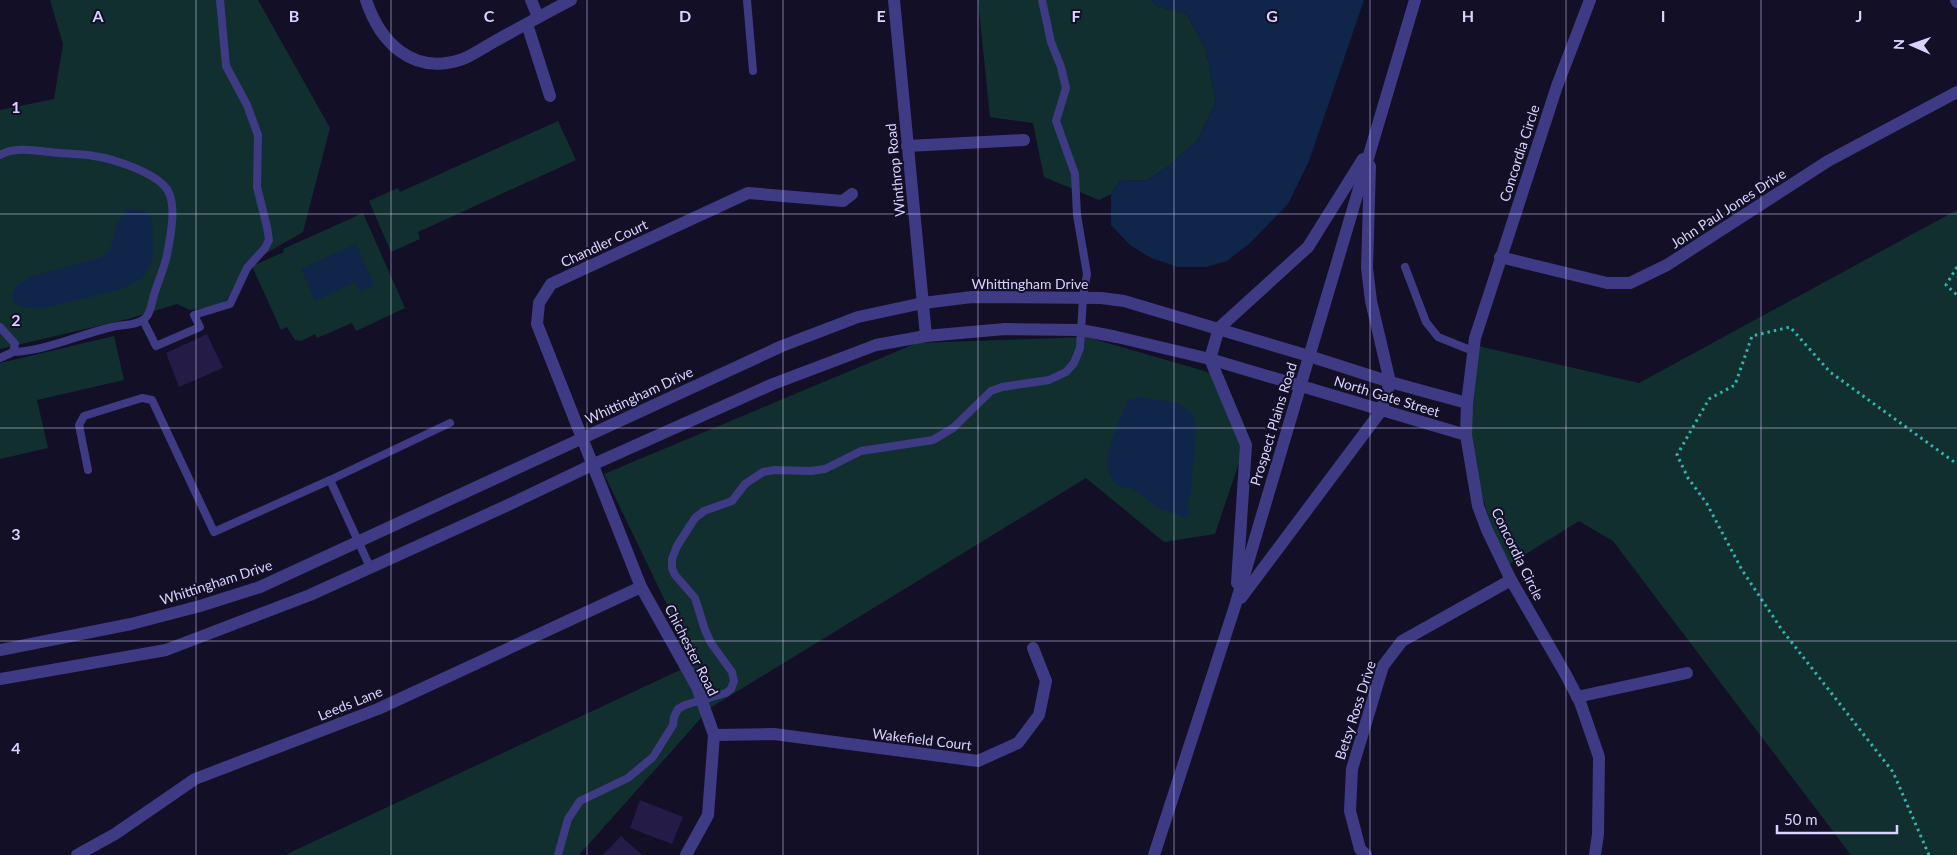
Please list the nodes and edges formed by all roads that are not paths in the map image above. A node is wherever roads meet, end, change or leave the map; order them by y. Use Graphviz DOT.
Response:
graph roads {
  1 [pos="220,0"];
  2 [pos="366,0"];
  3 [pos="530,0"];
  4 [pos="571,0"];
  5 [pos="747,0"];
  6 [pos="894,0"];
  7 [pos="1042,0"];
  8 [pos="1415,0"];
  9 [pos="1590,0"];
  10 [pos="532,21"];
  11 [pos="753,71"];
  12 [pos="1957,92"];
  13 [pos="550,96"];
  14 [pos="1024,140"];
  15 [pos="907,146"];
  16 [pos="1371,146"];
  17 [pos="0,155"];
  18 [pos="852,194"];
  19 [pos="1500,257"];
  20 [pos="1405,267"];
  21 [pos="1083,298"];
  22 [pos="923,304"];
  23 [pos="143,320"];
  24 [pos="0,327"];
  25 [pos="1219,328"];
  26 [pos="1081,330"];
  27 [pos="926,336"];
  28 [pos="1473,351"];
  29 [pos="13,352"];
  30 [pos="1310,356"];
  31 [pos="0,358"];
  32 [pos="1210,359"];
  33 [pos="1390,382"];
  34 [pos="1300,386"];
  35 [pos="1467,403"];
  36 [pos="1381,411"];
  37 [pos="450,423"];
  38 [pos="1466,435"];
  39 [pos="583,438"];
  40 [pos="594,464"];
  41 [pos="88,470"];
  42 [pos="330,480"];
  43 [pos="358,543"];
  44 [pos="370,567"];
  45 [pos="1512,580"];
  46 [pos="641,587"];
  47 [pos="1235,606"];
  48 [pos="1033,648"];
  49 [pos="0,650"];
  50 [pos="1687,673"];
  51 [pos="0,679"];
  52 [pos="1577,697"];
  53 [pos="702,700"];
  54 [pos="714,735"];
  55 [pos="77,855"];
  56 [pos="558,855"];
  57 [pos="686,855"];
  58 [pos="1154,855"];
  59 [pos="1366,855"];
  60 [pos="1595,855"];
  1 -- 23 [label="lane"];
  2 -- 10 [label="street"];
  3 -- 10 [label="street"];
  4 -- 10 [label="street"];
  5 -- 11 [label="lane"];
  6 -- 15 [label="street, Winthrop Road"];
  7 -- 21 [label="lane"];
  8 -- 16 [label="street, Prospect Plains Road"];
  9 -- 19 [label="street, Concordia Circle"];
  10 -- 13 [label="street"];
  12 -- 19 [label="street, John Paul Jones Drive"];
  14 -- 15 [label="street"];
  15 -- 22 [label="street, Winthrop Road"];
  16 -- 25 [label="street"];
  16 -- 30 [label="street, Prospect Plains Road"];
  16 -- 33 [label="street"];
  17 -- 23 [label="lane"];
  18 -- 39 [label="street, Chandler Court"];
  19 -- 28 [label="street, Concordia Circle"];
  20 -- 28 [label="lane"];
  21 -- 22 [label="street, Whittingham Drive"];
  21 -- 25 [label="street, Whittingham Drive"];
  21 -- 26 [label="lane"];
  22 -- 27 [label="street, Winthrop Road"];
  22 -- 39 [label="street, Whittingham Drive"];
  23 -- 29 [label="lane"];
  24 -- 29 [label="lane"];
  25 -- 30 [label="street, Whittingham Drive"];
  25 -- 32 [label="street"];
  26 -- 27 [label="street"];
  26 -- 32 [label="street"];
  26 -- 53 [label="lane"];
  27 -- 40 [label="street"];
  28 -- 35 [label="street, Concordia Circle"];
  29 -- 31 [label="lane"];
  30 -- 33 [label="street, North Gate Street"];
  30 -- 34 [label="street, Prospect Plains Road"];
  32 -- 34 [label="street"];
  32 -- 47 [label="street"];
  33 -- 35 [label="street, North Gate Street"];
  33 -- 36 [label="street"];
  34 -- 36 [label="street, North Gate Street"];
  34 -- 47 [label="street, Prospect Plains Road"];
  35 -- 38 [label="street, Concordia Circle"];
  36 -- 38 [label="street, North Gate Street"];
  36 -- 47 [label="street"];
  37 -- 42 [label="lane"];
  38 -- 45 [label="street, Concordia Circle"];
  39 -- 40 [label="street, Chandler Court"];
  39 -- 43 [label="street, Whittingham Drive"];
  40 -- 44 [label="street"];
  40 -- 46 [label="street, Chichester Road"];
  41 -- 42 [label="lane"];
  42 -- 43 [label="lane"];
  43 -- 44 [label="lane"];
  43 -- 49 [label="street, Whittingham Drive"];
  44 -- 51 [label="street"];
  45 -- 52 [label="street, Concordia Circle"];
  45 -- 59 [label="street, Betsy Ross Drive"];
  46 -- 53 [label="street, Chichester Road"];
  46 -- 55 [label="street, Leeds Lane"];
  47 -- 58 [label="street, Prospect Plains Road"];
  48 -- 54 [label="street, Wakefield Court"];
  50 -- 52 [label="street"];
  52 -- 60 [label="street, Concordia Circle"];
  53 -- 54 [label="street, Chichester Road"];
  53 -- 56 [label="lane"];
  54 -- 57 [label="street, Chichester Road"];
}
